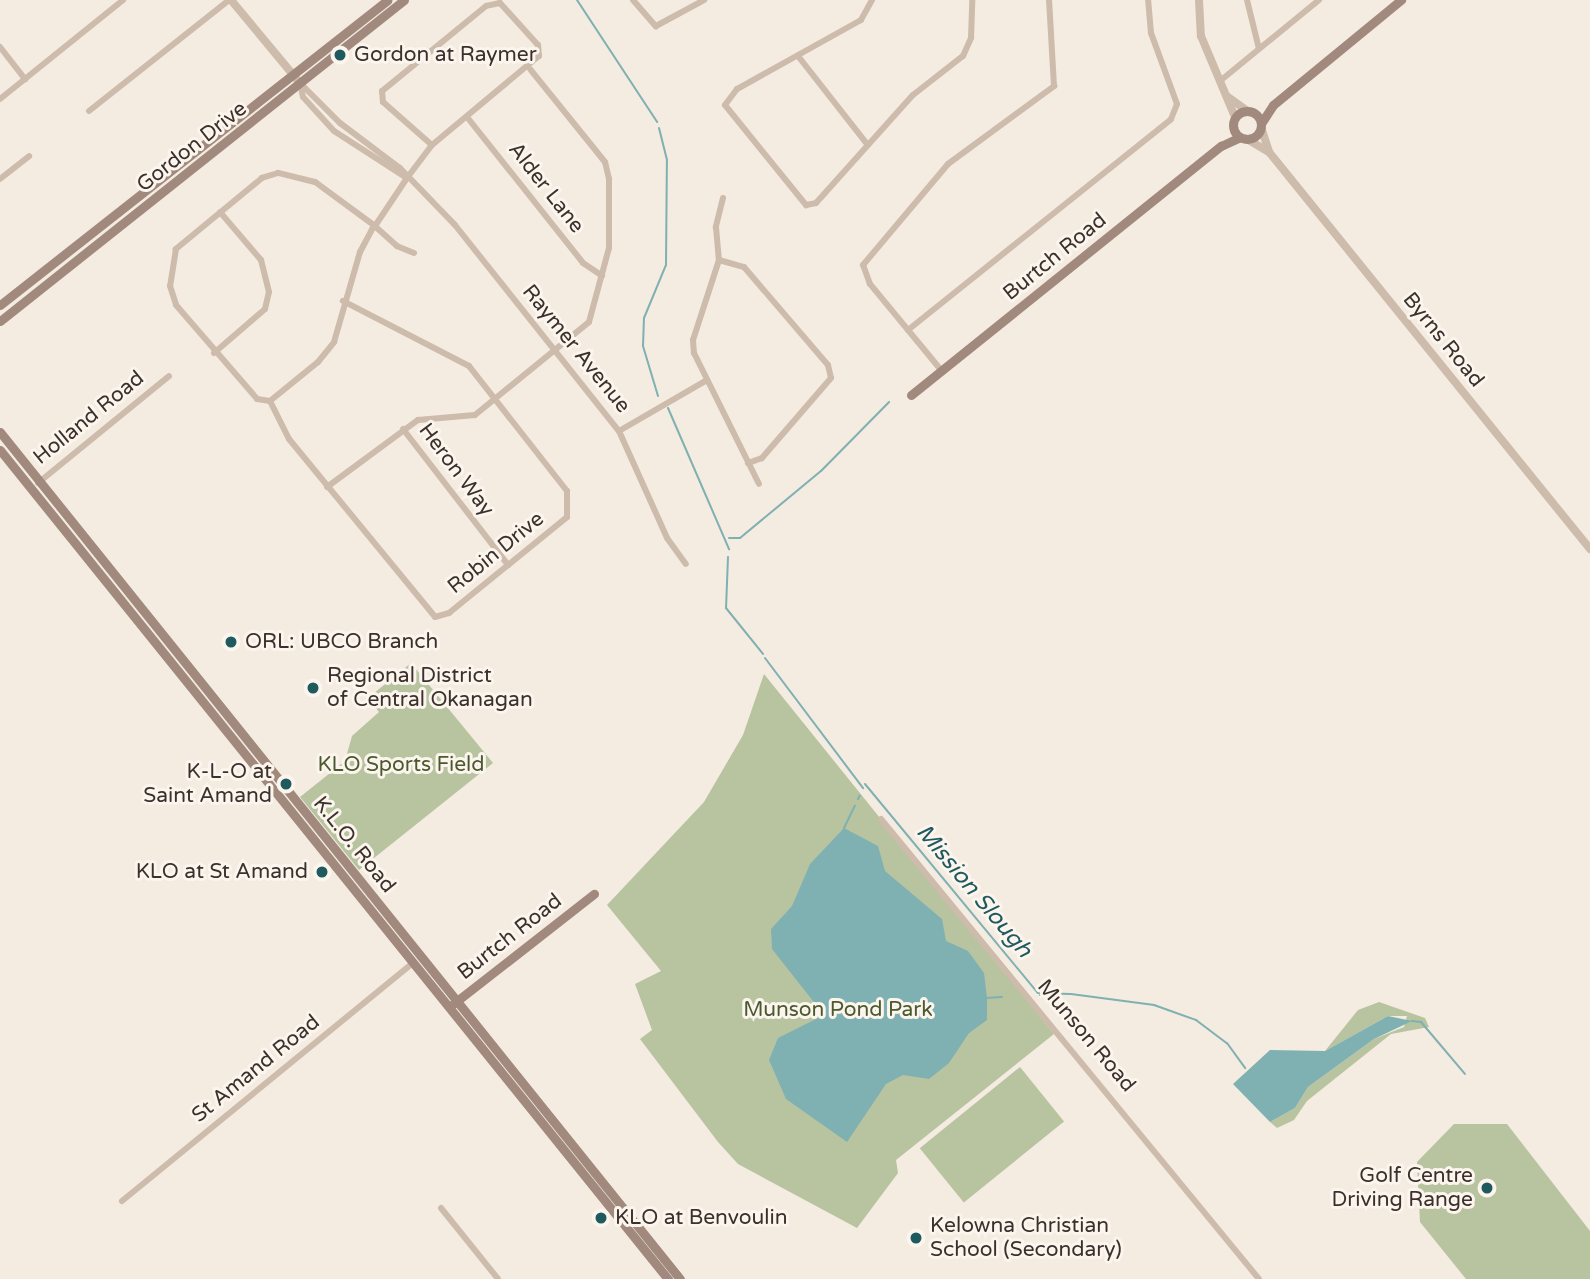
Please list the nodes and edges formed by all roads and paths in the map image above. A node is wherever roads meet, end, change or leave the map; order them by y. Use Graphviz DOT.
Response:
graph roads {
  1 [pos="123,0"];
  2 [pos="230,0"];
  3 [pos="387,0"];
  4 [pos="404,0"];
  5 [pos="633,0"];
  6 [pos="705,0"];
  7 [pos="872,0"];
  8 [pos="972,0"];
  9 [pos="1049,0"];
  10 [pos="1148,0"];
  11 [pos="1199,0"];
  12 [pos="1247,0"];
  13 [pos="1319,0"];
  14 [pos="1401,0"];
  15 [pos="0,47"];
  16 [pos="1259,49"];
  17 [pos="797,56"];
  18 [pos="530,69"];
  19 [pos="293,75"];
  20 [pos="25,79"];
  21 [pos="1220,80"];
  22 [pos="300,83"];
  23 [pos="1228,97"];
  24 [pos="0,99"];
  25 [pos="1273,105"];
  26 [pos="89,111"];
  27 [pos="1249,111"];
  28 [pos="467,117"];
  29 [pos="1235,117"];
  30 [pos="1261,125"];
  31 [pos="1233,127"];
  32 [pos="1244,138"];
  33 [pos="867,144"];
  34 [pos="432,145"];
  35 [pos="1221,146"];
  36 [pos="1269,152"];
  37 [pos="29,156"];
  38 [pos="407,178"];
  39 [pos="0,179"];
  40 [pos="723,198"];
  41 [pos="220,212"];
  42 [pos="375,226"];
  43 [pos="414,253"];
  44 [pos="719,260"];
  45 [pos="602,276"];
  46 [pos="343,301"];
  47 [pos="0,305"];
  48 [pos="0,321"];
  49 [pos="908,330"];
  50 [pos="214,352"];
  51 [pos="555,352"];
  52 [pos="941,370"];
  53 [pos="169,376"];
  54 [pos="707,380"];
  55 [pos="911,395"];
  56 [pos="495,400"];
  57 [pos="270,401"];
  58 [pos="403,429"];
  59 [pos="619,431"];
  60 [pos="0,432"];
  61 [pos="0,450"];
  62 [pos="748,463"];
  63 [pos="39,481"];
  64 [pos="758,484"];
  65 [pos="327,486"];
  66 [pos="31,488"];
  67 [pos="1590,549"];
  68 [pos="686,564"];
  69 [pos="508,565"];
  70 [pos="881,819"];
  71 [pos="594,894"];
  72 [pos="413,963"];
  73 [pos="453,1004"];
  74 [pos="122,1201"];
  75 [pos="441,1208"];
  76 [pos="498,1279"];
  77 [pos="668,1279"];
  78 [pos="680,1279"];
  79 [pos="1259,1279"];
  1 -- 20 [label="street"];
  2 -- 19 [label="street, Raymer Avenue"];
  2 -- 26 [label="street"];
  3 -- 19 [label="main road, Gordon Drive"];
  4 -- 22 [label="main road, Gordon Drive"];
  5 -- 6 [label="street"];
  7 -- 17 [label="street"];
  8 -- 33 [label="street"];
  9 -- 49 [label="street"];
  10 -- 49 [label="street"];
  11 -- 21 [label="street"];
  12 -- 16 [label="street"];
  13 -- 16 [label="street"];
  14 -- 25 [label="main road"];
  15 -- 20 [label="street"];
  16 -- 21 [label="street"];
  17 -- 33 [label="street"];
  17 -- 33 [label="street"];
  18 -- 28 [label="street"];
  18 -- 34 [label="street"];
  18 -- 45 [label="street"];
  19 -- 22 [label="street, Raymer Avenue"];
  19 -- 47 [label="main road, Gordon Drive"];
  20 -- 24 [label="street"];
  21 -- 23 [label="street"];
  22 -- 38 [label="street, Raymer Avenue"];
  22 -- 48 [label="main road, Gordon Drive"];
  23 -- 27 [label="street"];
  23 -- 29 [label="street"];
  25 -- 27 [label="main road"];
  25 -- 30 [label="main road"];
  27 -- 29 [label="main road"];
  27 -- 30 [label="main road"];
  28 -- 34 [label="street"];
  28 -- 45 [label="street, Alder Lane"];
  29 -- 31 [label="main road"];
  30 -- 32 [label="main road, Burtch Road"];
  30 -- 36 [label="street, Byrns Road"];
  31 -- 32 [label="main road"];
  31 -- 35 [label="main road, Burtch Road"];
  32 -- 35 [label="main road, Burtch Road"];
  32 -- 36 [label="street, Byrns Road"];
  34 -- 38 [label="street"];
  35 -- 52 [label="main road, Burtch Road"];
  36 -- 67 [label="street, Byrns Road"];
  37 -- 39 [label="street"];
  38 -- 42 [label="street"];
  38 -- 51 [label="street, Raymer Avenue"];
  40 -- 44 [label="street"];
  41 -- 42 [label="street"];
  41 -- 50 [label="street"];
  41 -- 50 [label="street"];
  42 -- 43 [label="street"];
  42 -- 46 [label="street"];
  44 -- 54 [label="street"];
  44 -- 62 [label="street"];
  45 -- 51 [label="street"];
  46 -- 56 [label="street, Robin Drive"];
  46 -- 57 [label="street"];
  49 -- 52 [label="street"];
  50 -- 57 [label="street"];
  51 -- 56 [label="street"];
  51 -- 59 [label="street, Raymer Avenue"];
  52 -- 55 [label="main road, Burtch Road"];
  53 -- 63 [label="street, Holland Road"];
  54 -- 59 [label="street"];
  54 -- 62 [label="street"];
  56 -- 58 [label="street"];
  56 -- 69 [label="street, Robin Drive"];
  57 -- 65 [label="street, Robin Drive"];
  58 -- 65 [label="street"];
  58 -- 69 [label="street, Heron Way"];
  59 -- 68 [label="street, Raymer Avenue"];
  60 -- 63 [label="main road, K.L.O. Road"];
  61 -- 66 [label="main road, K.L.O. Road"];
  62 -- 64 [label="street"];
  63 -- 66 [label="street, Holland Road"];
  63 -- 73 [label="main road, K.L.O. Road"];
  65 -- 69 [label="street, Robin Drive"];
  66 -- 72 [label="main road, K.L.O. Road"];
  70 -- 79 [label="street, Munson Road"];
  71 -- 73 [label="main road, Burtch Road"];
  72 -- 73 [label="main road, K.L.O. Road"];
  72 -- 74 [label="street, St Amand Road"];
  73 -- 77 [label="main road, K.L.O. Road"];
  73 -- 78 [label="main road, K.L.O. Road"];
  75 -- 76 [label="street"];
}
